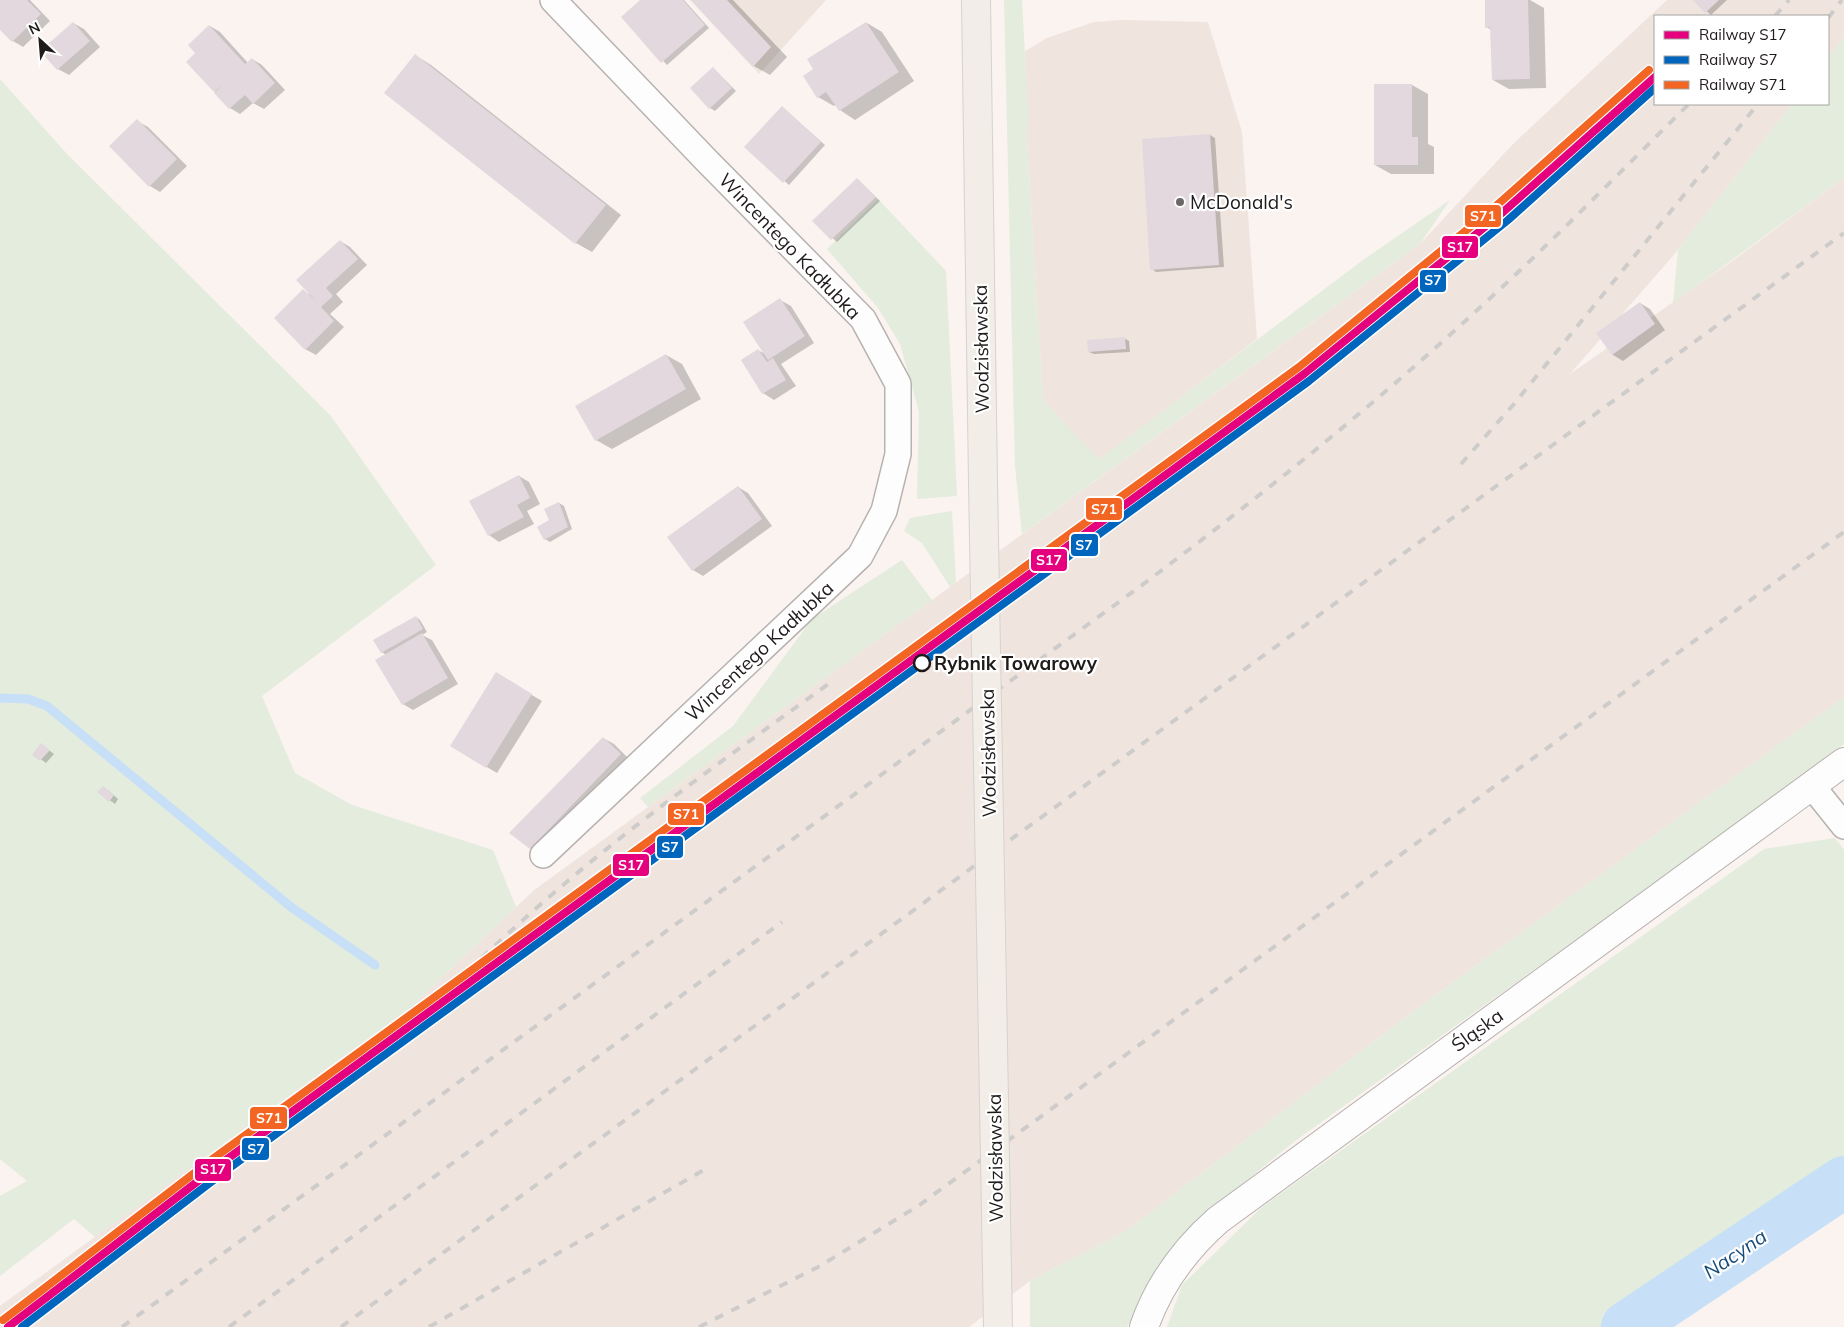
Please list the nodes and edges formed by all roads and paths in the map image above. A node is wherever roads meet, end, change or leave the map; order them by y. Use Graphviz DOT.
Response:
graph roads {
  1 [pos="553,0"];
  2 [pos="976,0"];
  3 [pos="1844,762"];
  4 [pos="1812,786"];
  5 [pos="1844,826"];
  6 [pos="543,855"];
  7 [pos="998,1327"];
  8 [pos="1144,1327"];
  1 -- 6 [label="street, Wincentego Kadłubka"];
  2 -- 7 [label="main road, Wodzisławska, bridge"];
  3 -- 4 [label="street, Śląska"];
  4 -- 5 [label="street"];
  4 -- 8 [label="street, Śląska"];
}
